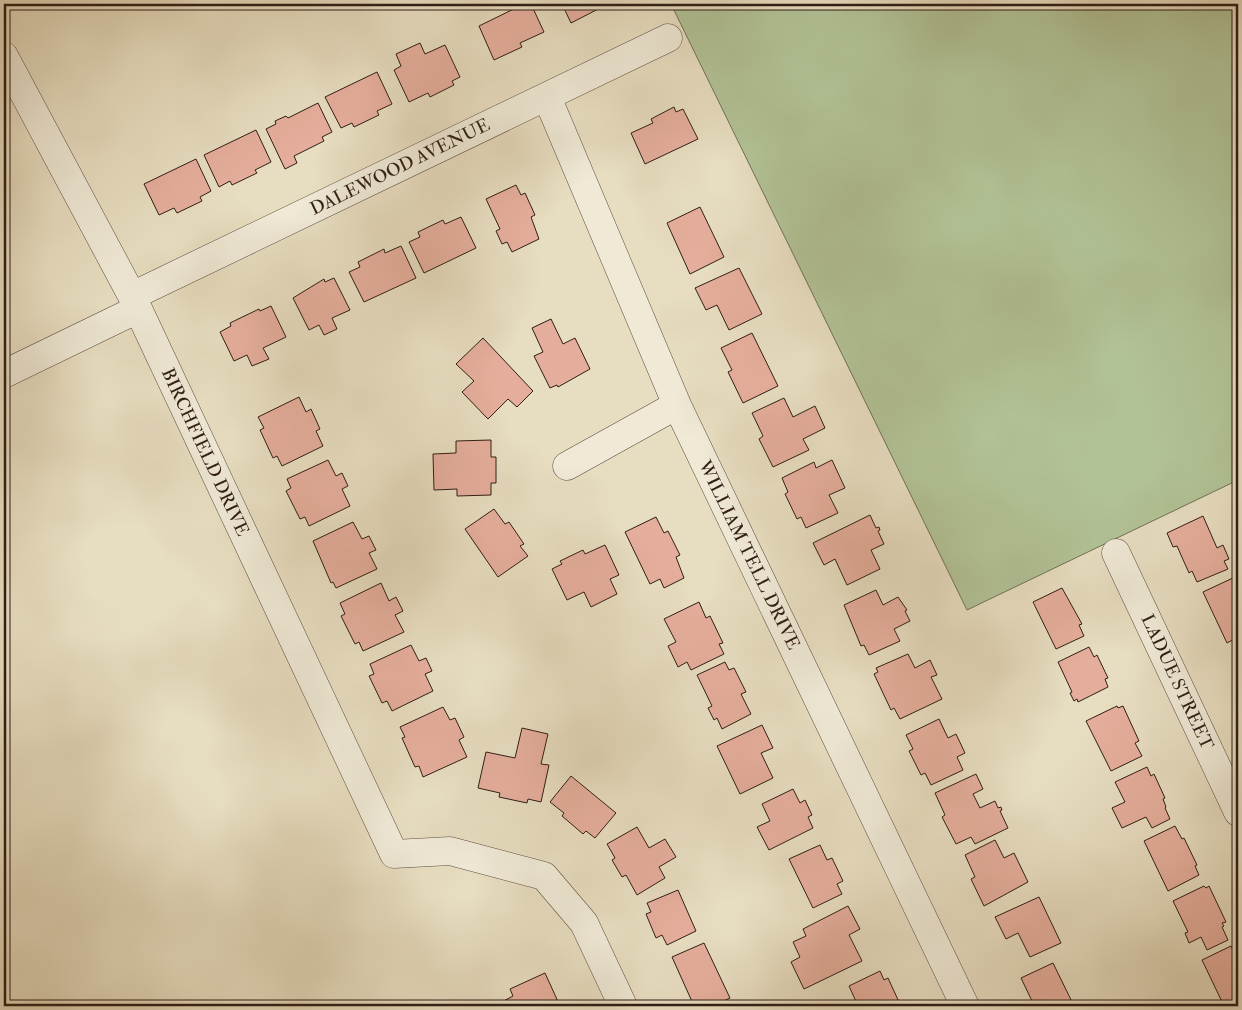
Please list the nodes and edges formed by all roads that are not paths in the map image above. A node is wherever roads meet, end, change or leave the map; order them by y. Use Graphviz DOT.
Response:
graph roads {
  1 [pos="668,38"];
  2 [pos="4,56"];
  3 [pos="547,97"];
  4 [pos="135,302"];
  5 [pos="4,374"];
  6 [pos="677,405"];
  7 [pos="568,466"];
  8 [pos="1116,552"];
  9 [pos="1238,812"];
  10 [pos="623,1006"];
  11 [pos="965,1006"];
  1 -- 3 [label="street, DALEWOOD AVENUE"];
  2 -- 4 [label="street, BIRCHFIELD DRIVE"];
  3 -- 4 [label="street, DALEWOOD AVENUE"];
  3 -- 6 [label="street, WILLIAM TELL DRIVE"];
  4 -- 5 [label="street, DALEWOOD AVENUE"];
  4 -- 10 [label="street, BIRCHFIELD DRIVE"];
  6 -- 7 [label="street"];
  6 -- 11 [label="street, WILLIAM TELL DRIVE"];
  8 -- 9 [label="street, LADUE STREET"];
}
